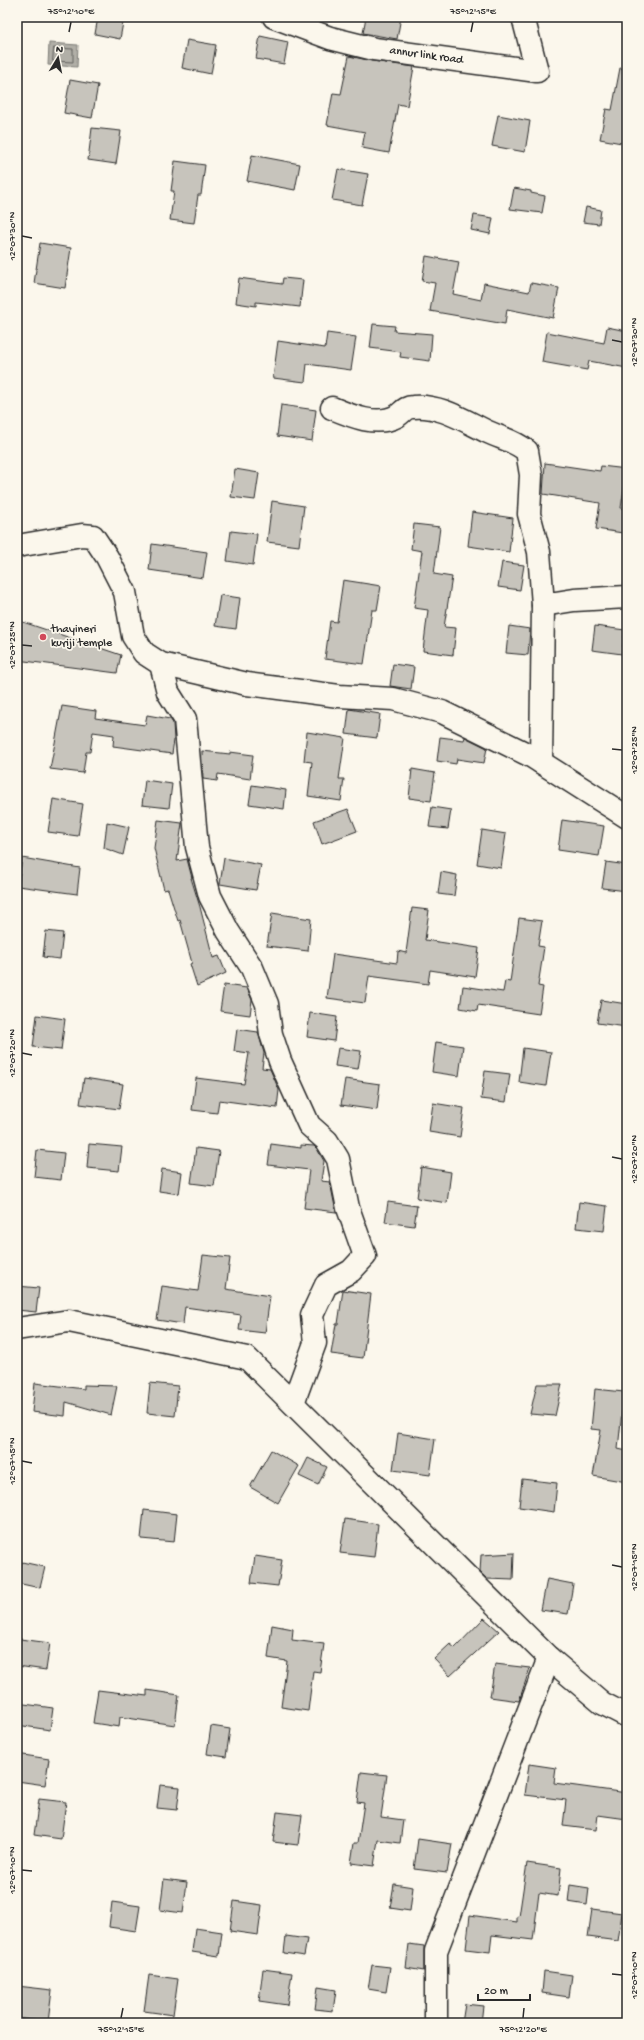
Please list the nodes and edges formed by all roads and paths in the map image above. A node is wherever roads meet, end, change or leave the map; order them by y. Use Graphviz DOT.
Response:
graph roads {
  1 [pos="274,17"];
  2 [pos="524,21"];
  3 [pos="332,408"];
  4 [pos="17,546"];
  5 [pos="627,597"];
  6 [pos="543,605"];
  7 [pos="161,664"];
  8 [pos="541,762"];
  9 [pos="627,817"];
  10 [pos="17,1329"];
  11 [pos="293,1404"];
  12 [pos="549,1658"];
  13 [pos="627,1716"];
  14 [pos="436,2023"];
  1 -- 2 [label="street, annur link road"];
  3 -- 6 [label="street"];
  4 -- 7 [label="street"];
  5 -- 6 [label="street"];
  6 -- 8 [label="street"];
  7 -- 8 [label="street"];
  7 -- 11 [label="street"];
  8 -- 9 [label="street"];
  10 -- 11 [label="street"];
  11 -- 12 [label="street"];
  12 -- 13 [label="street"];
  12 -- 14 [label="street"];
}
